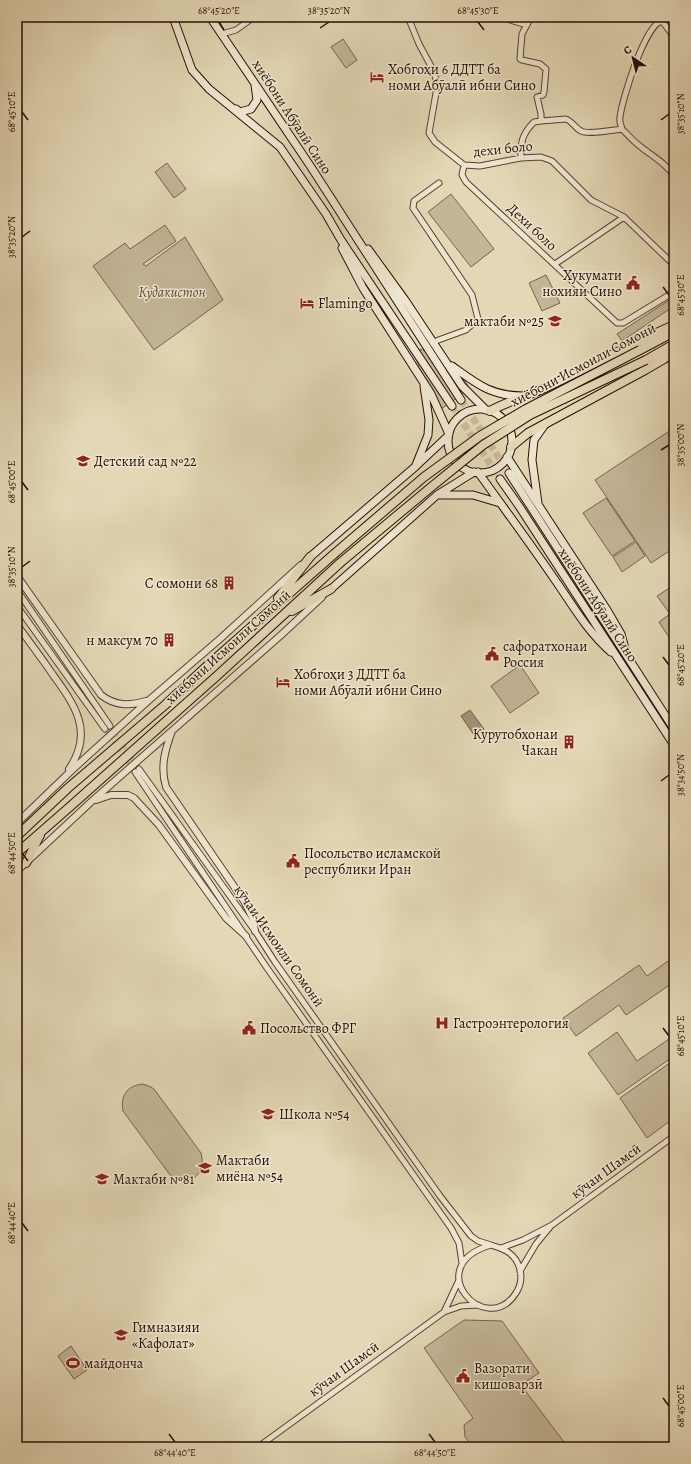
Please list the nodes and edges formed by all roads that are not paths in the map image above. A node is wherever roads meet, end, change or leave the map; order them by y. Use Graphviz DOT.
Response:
graph roads {
  1 [pos="173,17"];
  2 [pos="210,17"];
  3 [pos="254,17"];
  4 [pos="408,17"];
  5 [pos="500,17"];
  6 [pos="531,17"];
  7 [pos="527,25"];
  8 [pos="222,34"];
  9 [pos="674,37"];
  10 [pos="255,84"];
  11 [pos="230,106"];
  12 [pos="541,122"];
  13 [pos="622,129"];
  14 [pos="521,158"];
  15 [pos="464,165"];
  16 [pos="674,176"];
  17 [pos="439,183"];
  18 [pos="624,217"];
  19 [pos="352,232"];
  20 [pos="341,240"];
  21 [pos="554,264"];
  22 [pos="674,265"];
  23 [pos="674,292"];
  24 [pos="674,325"];
  25 [pos="674,332"];
  26 [pos="433,342"];
  27 [pos="674,344"];
  28 [pos="674,351"];
  29 [pos="448,363"];
  30 [pos="424,383"];
  31 [pos="528,396"];
  32 [pos="461,400"];
  33 [pos="452,406"];
  34 [pos="488,410"];
  35 [pos="546,423"];
  36 [pos="448,435"];
  37 [pos="511,447"];
  38 [pos="507,457"];
  39 [pos="415,467"];
  40 [pos="476,472"];
  41 [pos="509,473"];
  42 [pos="500,479"];
  43 [pos="438,495"];
  44 [pos="500,503"];
  45 [pos="538,505"];
  46 [pos="310,557"];
  47 [pos="17,576"];
  48 [pos="330,588"];
  49 [pos="17,590"];
  50 [pos="17,606"];
  51 [pos="266,614"];
  52 [pos="278,619"];
  53 [pos="17,624"];
  54 [pos="626,653"];
  55 [pos="617,658"];
  56 [pos="148,701"];
  57 [pos="674,729"];
  58 [pos="173,730"];
  59 [pos="674,745"];
  60 [pos="62,779"];
  61 [pos="92,801"];
  62 [pos="33,822"];
  63 [pos="17,823"];
  64 [pos="17,829"];
  65 [pos="42,831"];
  66 [pos="17,836"];
  67 [pos="17,852"];
  68 [pos="26,863"];
  69 [pos="207,865"];
  70 [pos="201,870"];
  71 [pos="17,871"];
  72 [pos="255,931"];
  73 [pos="246,936"];
  74 [pos="311,1013"];
  75 [pos="303,1019"];
  76 [pos="674,1136"];
  77 [pos="552,1225"];
  78 [pos="490,1245"];
  79 [pos="501,1248"];
  80 [pos="462,1263"];
  81 [pos="520,1271"];
  82 [pos="459,1280"];
  83 [pos="478,1306"];
  84 [pos="444,1312"];
  85 [pos="258,1447"];
  1 -- 11 [label="main road, хиёбони Абӯалӣ Сино"];
  2 -- 8 [label="main road, хиёбони Абӯалӣ Сино"];
  3 -- 8 [label="street"];
  4 -- 15 [label="street, дехи боло"];
  5 -- 7 [label="street"];
  6 -- 7 [label="street"];
  7 -- 12 [label="street"];
  8 -- 10 [label="main road, хиёбони Абӯалӣ Сино"];
  9 -- 13 [label="street"];
  10 -- 11 [label="main road"];
  10 -- 19 [label="main road, хиёбони Абӯалӣ Сино"];
  11 -- 20 [label="main road, хиёбони Абӯалӣ Сино"];
  12 -- 13 [label="street"];
  12 -- 14 [label="street"];
  13 -- 16 [label="street"];
  14 -- 15 [label="street, дехи боло"];
  14 -- 18 [label="street, дехи боло"];
  15 -- 21 [label="street, Дехи боло"];
  17 -- 26 [label="street"];
  18 -- 21 [label="street"];
  18 -- 22 [label="street, дехи боло"];
  19 -- 26 [label="main road, хиёбони Абӯалӣ Сино"];
  19 -- 32 [label="main road, хиёбони Абӯалӣ Сино"];
  20 -- 30 [label="main road, хиёбони Абӯалӣ Сино"];
  20 -- 33 [label="main road, хиёбони Абӯалӣ Сино"];
  21 -- 23 [label="street, Дехи боло"];
  24 -- 31 [label="highway"];
  25 -- 51 [label="highway, хиёбони Исмоили Сомонӣ, bridge"];
  26 -- 29 [label="main road, хиёбони Абӯалӣ Сино"];
  27 -- 52 [label="highway, хиёбони Исмоили Сомонӣ, bridge"];
  28 -- 35 [label="highway"];
  29 -- 31 [label="main road"];
  29 -- 34 [label="main road, хиёбони Абӯалӣ Сино"];
  30 -- 36 [label="main road, хиёбони Абӯалӣ Сино"];
  30 -- 39 [label="main road"];
  31 -- 34 [label="highway"];
  34 -- 36 [label="main road"];
  34 -- 37 [label="main road, хиёбони Исмоили Сомонӣ"];
  35 -- 37 [label="highway"];
  35 -- 45 [label="main road"];
  36 -- 39 [label="main road"];
  36 -- 40 [label="main road"];
  37 -- 38 [label="main road"];
  38 -- 40 [label="main road"];
  38 -- 45 [label="main road"];
  39 -- 46 [label="main road"];
  40 -- 43 [label="main road"];
  40 -- 44 [label="main road"];
  41 -- 54 [label="main road, хиёбони Абӯалӣ Сино"];
  42 -- 55 [label="main road, хиёбони Абӯалӣ Сино"];
  43 -- 44 [label="main road"];
  43 -- 48 [label="main road"];
  44 -- 55 [label="main road"];
  45 -- 54 [label="main road"];
  46 -- 51 [label="highway"];
  46 -- 56 [label="street"];
  47 -- 56 [label="street"];
  48 -- 52 [label="highway"];
  48 -- 58 [label="street"];
  49 -- 50 [label="street"];
  51 -- 62 [label="highway, хиёбони Исмоили Сомонӣ"];
  52 -- 65 [label="highway, хиёбони Исмоили Сомонӣ"];
  53 -- 60 [label="street"];
  54 -- 57 [label="main road, хиёбони Абӯалӣ Сино"];
  55 -- 59 [label="main road, хиёбони Абӯалӣ Сино"];
  56 -- 60 [label="street"];
  58 -- 61 [label="street"];
  58 -- 72 [label="street"];
  60 -- 63 [label="street"];
  61 -- 68 [label="street"];
  61 -- 73 [label="street"];
  62 -- 64 [label="highway"];
  62 -- 66 [label="highway, хиёбони Исмоили Сомонӣ"];
  65 -- 67 [label="highway, хиёбони Исмоили Сомонӣ"];
  65 -- 68 [label="highway"];
  68 -- 71 [label="street"];
  69 -- 70 [label="street"];
  69 -- 70 [label="street, кӯчаи Исмоили Сомонӣ"];
  69 -- 72 [label="street, кӯчаи Исмоили Сомонӣ"];
  70 -- 73 [label="street, кӯчаи Исмоили Сомонӣ"];
  72 -- 74 [label="street, кӯчаи Исмоили Сомонӣ"];
  73 -- 75 [label="street, кӯчаи Исмоили Сомонӣ"];
  74 -- 75 [label="street"];
  74 -- 78 [label="street, кӯчаи Исмоили Сомонӣ"];
  75 -- 80 [label="street, кӯчаи Исмоили Сомонӣ"];
  76 -- 77 [label="street, кӯчаи Шамсӣ"];
  77 -- 79 [label="street, кӯчаи Шамсӣ"];
  77 -- 81 [label="street, кӯчаи Шамсӣ"];
  78 -- 79 [label="street"];
  78 -- 80 [label="street"];
  79 -- 81 [label="street"];
  80 -- 82 [label="street, кӯчаи Шамсӣ"];
  81 -- 83 [label="street, кӯчаи Шамсӣ"];
  82 -- 83 [label="street"];
  82 -- 84 [label="street, кӯчаи Шамсӣ"];
  83 -- 84 [label="street, кӯчаи Шамсӣ"];
  84 -- 85 [label="street, кӯчаи Шамсӣ"];
}
